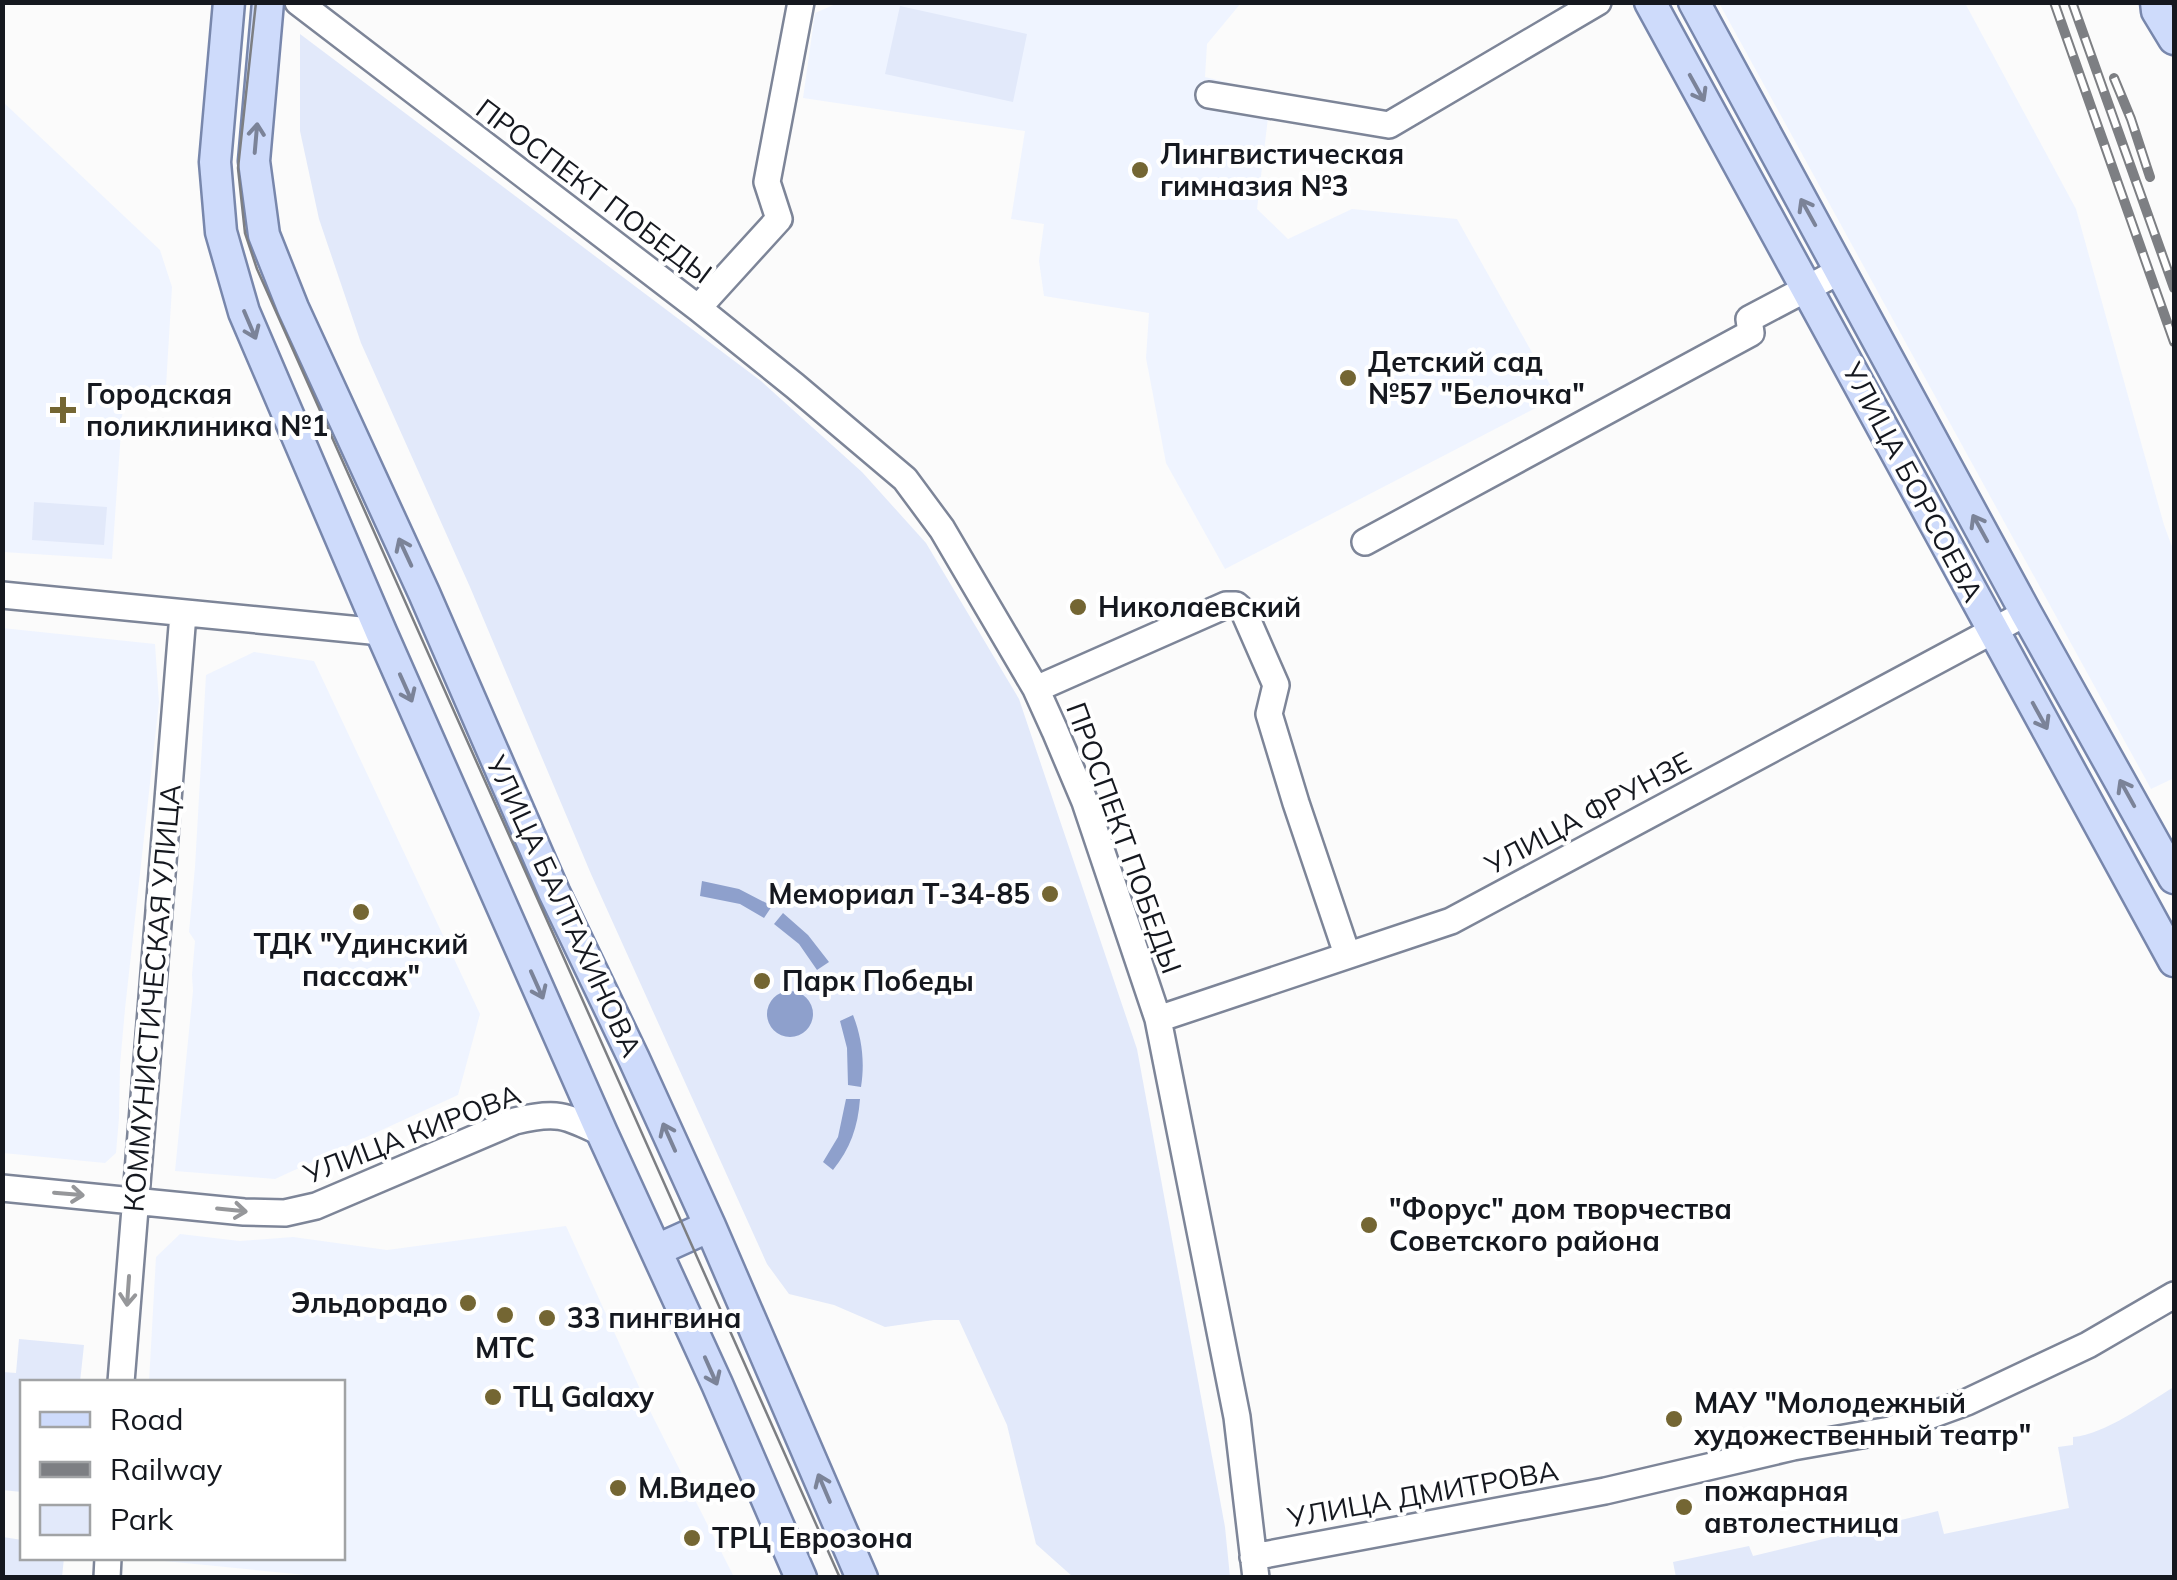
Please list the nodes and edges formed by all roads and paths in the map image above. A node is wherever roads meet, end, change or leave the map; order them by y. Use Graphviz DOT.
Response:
graph roads {
  1 [pos="229,2"];
  2 [pos="268,2"];
  3 [pos="801,2"];
  4 [pos="1598,2"];
  5 [pos="1650,2"];
  6 [pos="1694,2"];
  7 [pos="2156,2"];
  8 [pos="306,9"];
  9 [pos="2174,39"];
  10 [pos="1209,95"];
  11 [pos="1840,271"];
  12 [pos="1808,289"];
  13 [pos="698,308"];
  14 [pos="1365,542"];
  15 [pos="2,595"];
  16 [pos="183,614"];
  17 [pos="2026,614"];
  18 [pos="1994,630"];
  19 [pos="381,632"];
  20 [pos="1036,690"];
  21 [pos="2174,878"];
  22 [pos="1347,954"];
  23 [pos="2174,961"];
  24 [pos="1158,1020"];
  25 [pos="602,1132"];
  26 [pos="2,1188"];
  27 [pos="135,1200"];
  28 [pos="710,1226"];
  29 [pos="657,1250"];
  30 [pos="2174,1295"];
  31 [pos="121,1380"];
  32 [pos="1254,1567"];
  33 [pos="800,1578"];
  34 [pos="862,1578"];
  1 -- 19 [label="main road, УЛИЦА БАЛТАХИНОВА, one-way"];
  28 -- 2 [label="main road, УЛИЦА БАЛТАХИНОВА, one-way"];
  3 -- 13 [label="street"];
  4 -- 10 [label="street"];
  5 -- 12 [label="main road, УЛИЦА БОРСОЕВА, one-way"];
  11 -- 6 [label="main road, УЛИЦА БОРСОЕВА, one-way"];
  7 -- 9 [label="main road"];
  8 -- 13 [label="street, ПРОСПЕКТ ПОБЕДЫ"];
  11 -- 12 [label="street"];
  17 -- 11 [label="main road, УЛИЦА БОРСОЕВА, one-way"];
  12 -- 14 [label="street"];
  12 -- 18 [label="main road, УЛИЦА БОРСОЕВА"];
  13 -- 20 [label="street, ПРОСПЕКТ ПОБЕДЫ"];
  15 -- 16 [label="street"];
  16 -- 19 [label="street"];
  16 -- 27 [label="street, КОММУНИСТИЧЕСКАЯ УЛИЦА"];
  17 -- 18 [label="street, УЛИЦА ФРУНЗЕ"];
  21 -- 17 [label="main road, УЛИЦА БОРСОЕВА, one-way"];
  18 -- 22 [label="street, УЛИЦА ФРУНЗЕ"];
  18 -- 23 [label="main road, УЛИЦА БОРСОЕВА, one-way"];
  19 -- 25 [label="main road, УЛИЦА БАЛТАХИНОВА, one-way"];
  20 -- 22 [label="street"];
  20 -- 24 [label="street, ПРОСПЕКТ ПОБЕДЫ"];
  22 -- 24 [label="street, УЛИЦА ФРУНЗЕ"];
  24 -- 32 [label="street, ПРОСПЕКТ ПОБЕДЫ"];
  27 -- 25 [label="street, УЛИЦА КИРОВА, one-way"];
  25 -- 29 [label="main road, УЛИЦА БАЛТАХИНОВА"];
  26 -- 27 [label="street, УЛИЦА КИРОВА, one-way"];
  27 -- 31 [label="street, КОММУНИСТИЧЕСКАЯ УЛИЦА, one-way"];
  28 -- 29 [label="main road"];
  34 -- 28 [label="main road, УЛИЦА БАЛТАХИНОВА, one-way"];
  29 -- 33 [label="main road, УЛИЦА БАЛТАХИНОВА, one-way"];
  30 -- 32 [label="street, УЛИЦА ДМИТРОВА"];
}
